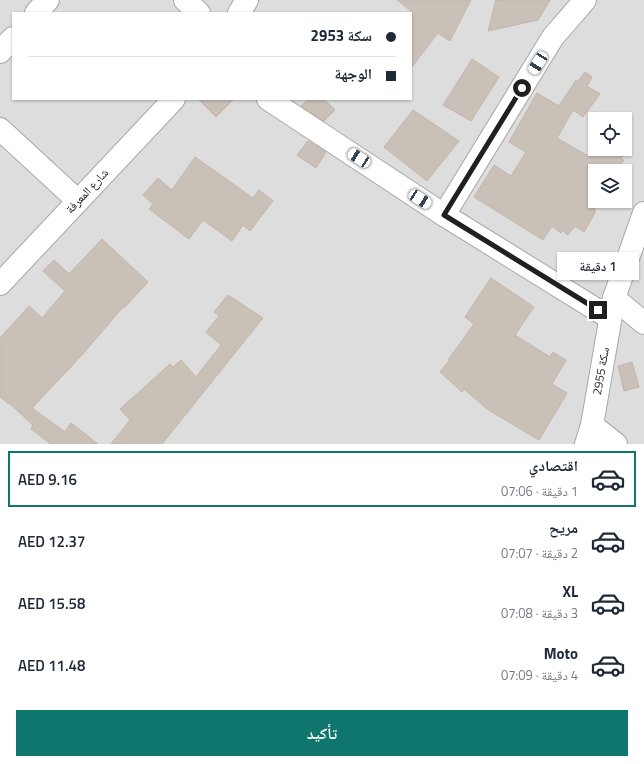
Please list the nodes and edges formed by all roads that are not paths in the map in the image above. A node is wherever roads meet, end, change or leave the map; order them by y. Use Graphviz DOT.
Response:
graph roads {
  1 [pos="48,0"];
  2 [pos="185,0"];
  3 [pos="247,0"];
  4 [pos="585,0"];
  5 [pos="37,12"];
  6 [pos="198,12"];
  7 [pos="240,12"];
  8 [pos="12,39"];
  9 [pos="0,52"];
  10 [pos="173,100"];
  11 [pos="270,100"];
  12 [pos="0,129"];
  13 [pos="78,201"];
  14 [pos="644,213"];
  15 [pos="444,215"];
  16 [pos="0,284"];
  17 [pos="612,308"];
  18 [pos="644,323"];
  19 [pos="589,435"];
  20 [pos="616,444"];
  1 -- 5 [label="street"];
  2 -- 6 [label="street"];
  3 -- 7 [label="street"];
  4 -- 15 [label="street"];
  8 -- 9 [label="street"];
  10 -- 13 [label="street, شارع المعرفة"];
  11 -- 15 [label="street"];
  12 -- 13 [label="street"];
  13 -- 16 [label="street, شارع المعرفة"];
  14 -- 17 [label="street, سكة 2955"];
  15 -- 17 [label="street"];
  17 -- 18 [label="street"];
  17 -- 19 [label="street, سكة 2955"];
  19 -- 20 [label="street"];
}
